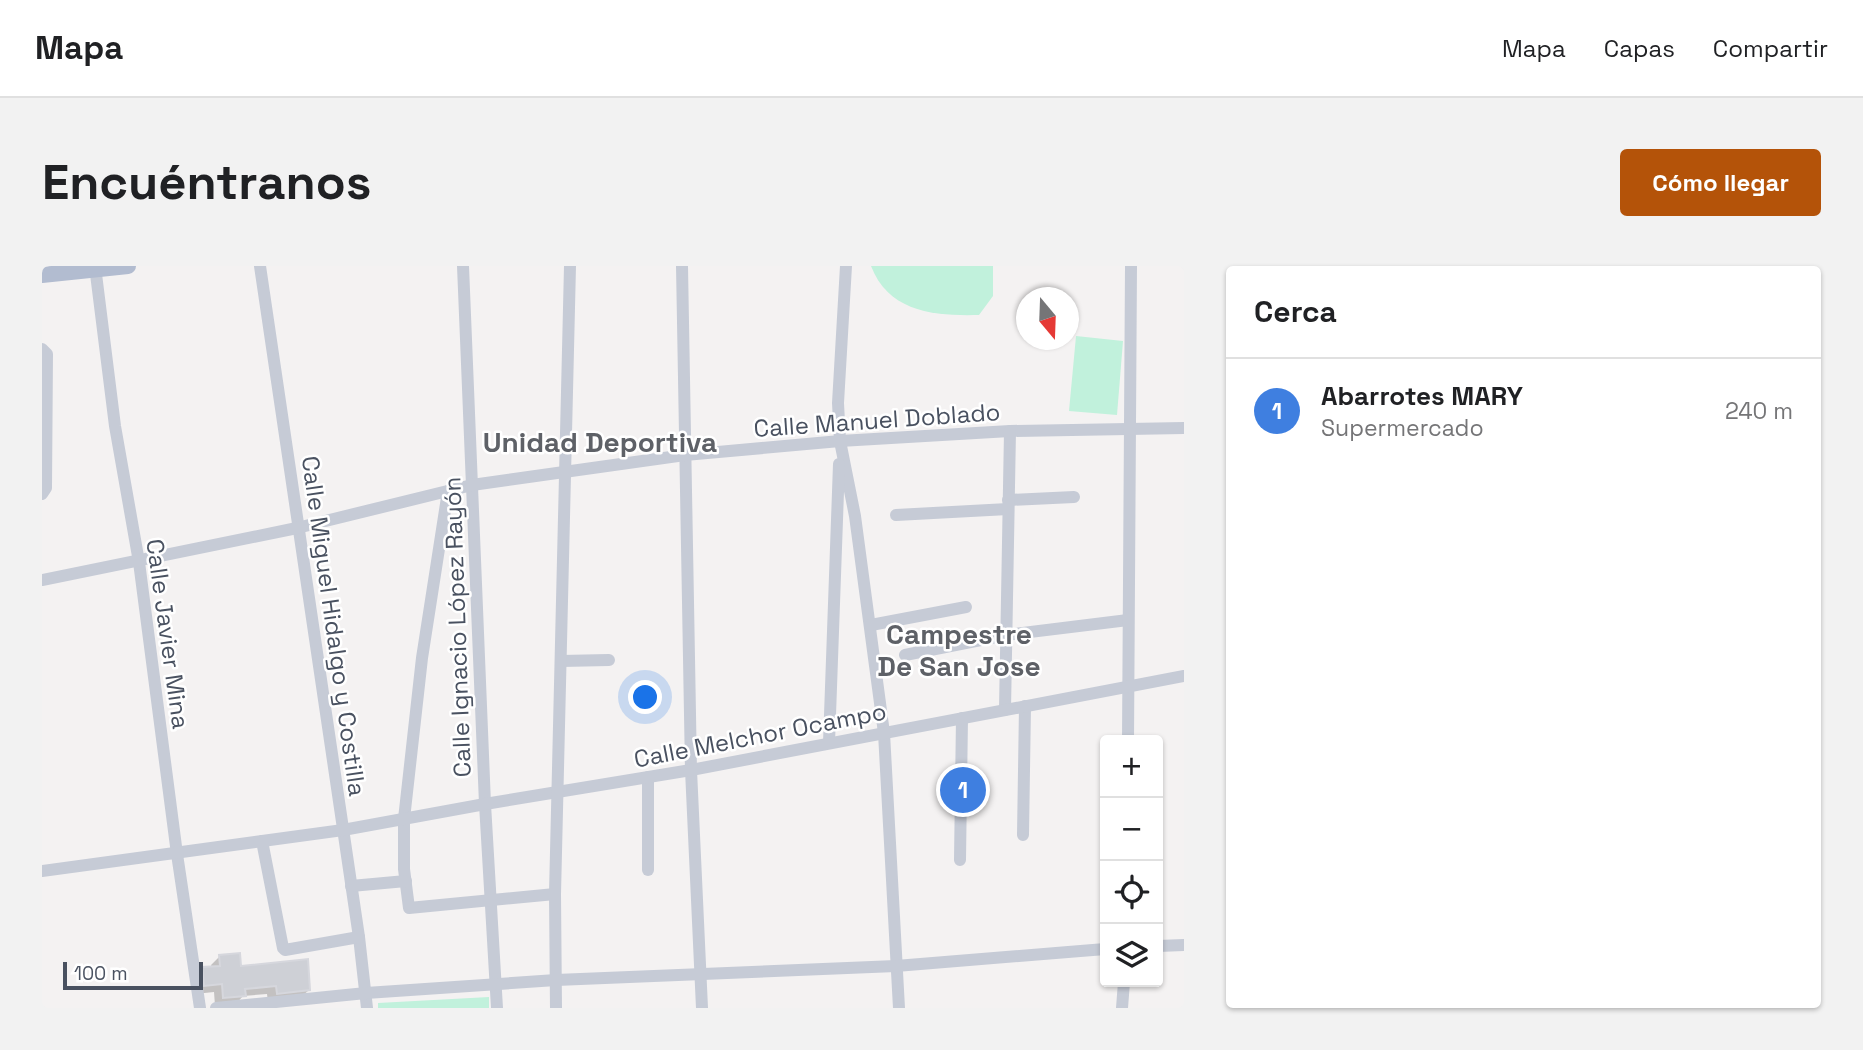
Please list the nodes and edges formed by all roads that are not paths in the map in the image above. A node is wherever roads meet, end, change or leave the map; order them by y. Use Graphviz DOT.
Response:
graph roads {
  1 [pos="128,266"];
  2 [pos="260,266"];
  3 [pos="463,266"];
  4 [pos="570,266"];
  5 [pos="682,266"];
  6 [pos="846,266"];
  7 [pos="1132,266"];
  8 [pos="95,268"];
  9 [pos="42,275"];
  10 [pos="42,349"];
  11 [pos="1184,428"];
  12 [pos="1131,430"];
  13 [pos="1010,431"];
  14 [pos="840,441"];
  15 [pos="685,455"];
  16 [pos="564,471"];
  17 [pos="472,485"];
  18 [pos="449,491"];
  19 [pos="42,494"];
  20 [pos="1074,497"];
  21 [pos="1008,505"];
  22 [pos="896,515"];
  23 [pos="297,528"];
  24 [pos="139,562"];
  25 [pos="42,580"];
  26 [pos="966,607"];
  27 [pos="1128,620"];
  28 [pos="871,625"];
  29 [pos="1006,635"];
  30 [pos="905,654"];
  31 [pos="609,660"];
  32 [pos="561,661"];
  33 [pos="1184,676"];
  34 [pos="1128,686"];
  35 [pos="1025,706"];
  36 [pos="1005,710"];
  37 [pos="962,718"];
  38 [pos="884,733"];
  39 [pos="1128,735"];
  40 [pos="829,743"];
  41 [pos="691,770"];
  42 [pos="648,777"];
  43 [pos="559,792"];
  44 [pos="485,804"];
  45 [pos="404,819"];
  46 [pos="343,830"];
  47 [pos="1023,835"];
  48 [pos="262,841"];
  49 [pos="177,854"];
  50 [pos="960,860"];
  51 [pos="648,870"];
  52 [pos="42,871"];
  53 [pos="406,881"];
  54 [pos="351,886"];
  55 [pos="555,894"];
  56 [pos="491,899"];
  57 [pos="359,937"];
  58 [pos="1184,945"];
  59 [pos="1163,946"];
  60 [pos="1100,949"];
  61 [pos="895,966"];
  62 [pos="700,973"];
  63 [pos="555,980"];
  64 [pos="496,985"];
  65 [pos="1124,987"];
  66 [pos="366,993"];
  67 [pos="200,1008"];
  68 [pos="216,1008"];
  69 [pos="367,1008"];
  70 [pos="497,1008"];
  71 [pos="556,1008"];
  72 [pos="702,1008"];
  73 [pos="899,1008"];
  74 [pos="1122,1008"];
  1 -- 8 [label="main road"];
  2 -- 23 [label="street, Calle Miguel Hidalgo y Costilla"];
  3 -- 17 [label="street, Calle Ignacio López Rayón"];
  4 -- 16 [label="street"];
  5 -- 15 [label="street"];
  6 -- 14 [label="street"];
  7 -- 12 [label="street"];
  8 -- 9 [label="main road"];
  8 -- 24 [label="street, Calle Javier Mina"];
  10 -- 19 [label="street"];
  11 -- 12 [label="street, Calle Manuel Doblado"];
  12 -- 13 [label="street, Calle Manuel Doblado"];
  12 -- 27 [label="street"];
  13 -- 14 [label="street, Calle Manuel Doblado"];
  13 -- 21 [label="street"];
  14 -- 15 [label="street, Calle Manuel Doblado"];
  14 -- 28 [label="street"];
  14 -- 40 [label="street"];
  15 -- 16 [label="street, Calle Manuel Doblado"];
  15 -- 41 [label="street"];
  16 -- 17 [label="street, Calle Manuel Doblado"];
  16 -- 32 [label="street"];
  17 -- 18 [label="street, Calle Manuel Doblado"];
  17 -- 44 [label="street, Calle Ignacio López Rayón"];
  18 -- 23 [label="street, Calle Manuel Doblado"];
  18 -- 45 [label="street"];
  20 -- 21 [label="street"];
  21 -- 22 [label="street"];
  21 -- 29 [label="street"];
  23 -- 24 [label="street, Calle Manuel Doblado"];
  23 -- 46 [label="street, Calle Miguel Hidalgo y Costilla"];
  24 -- 25 [label="street, Calle Manuel Doblado"];
  24 -- 49 [label="street, Calle Javier Mina"];
  26 -- 28 [label="street"];
  27 -- 29 [label="street"];
  27 -- 34 [label="street"];
  28 -- 38 [label="street"];
  29 -- 30 [label="street"];
  29 -- 36 [label="street"];
  31 -- 32 [label="street"];
  32 -- 43 [label="street"];
  33 -- 34 [label="street, Calle Melchor Ocampo"];
  34 -- 35 [label="street, Calle Melchor Ocampo"];
  34 -- 39 [label="street"];
  35 -- 36 [label="street, Calle Melchor Ocampo"];
  35 -- 47 [label="street"];
  36 -- 37 [label="street, Calle Melchor Ocampo"];
  37 -- 38 [label="street, Calle Melchor Ocampo"];
  37 -- 50 [label="street"];
  38 -- 40 [label="street, Calle Melchor Ocampo"];
  38 -- 61 [label="street"];
  40 -- 41 [label="street, Calle Melchor Ocampo"];
  41 -- 42 [label="street, Calle Melchor Ocampo"];
  41 -- 62 [label="street"];
  42 -- 43 [label="street, Calle Melchor Ocampo"];
  42 -- 51 [label="street"];
  43 -- 44 [label="street, Calle Melchor Ocampo"];
  43 -- 55 [label="street"];
  44 -- 45 [label="street, Calle Melchor Ocampo"];
  44 -- 56 [label="street, Calle Ignacio López Rayón"];
  45 -- 46 [label="street, Calle Melchor Ocampo"];
  45 -- 53 [label="street"];
  46 -- 48 [label="street, Calle Melchor Ocampo"];
  46 -- 54 [label="street, Calle Miguel Hidalgo y Costilla"];
  48 -- 49 [label="street, Calle Melchor Ocampo"];
  48 -- 57 [label="street"];
  49 -- 52 [label="street, Calle Melchor Ocampo"];
  49 -- 67 [label="street, Calle Javier Mina"];
  53 -- 54 [label="street"];
  53 -- 56 [label="street"];
  54 -- 57 [label="street, Calle Miguel Hidalgo y Costilla"];
  55 -- 56 [label="street"];
  55 -- 63 [label="street"];
  56 -- 64 [label="street, Calle Ignacio López Rayón"];
  57 -- 66 [label="street, Calle Miguel Hidalgo y Costilla"];
  58 -- 59 [label="street"];
  60 -- 61 [label="street"];
  61 -- 62 [label="street"];
  61 -- 73 [label="street"];
  62 -- 63 [label="street"];
  62 -- 72 [label="street"];
  63 -- 64 [label="street"];
  63 -- 71 [label="street"];
  64 -- 66 [label="street"];
  64 -- 70 [label="street, Calle Ignacio López Rayón"];
  65 -- 74 [label="street"];
  66 -- 68 [label="street"];
  66 -- 69 [label="street, Calle Miguel Hidalgo y Costilla"];
}
